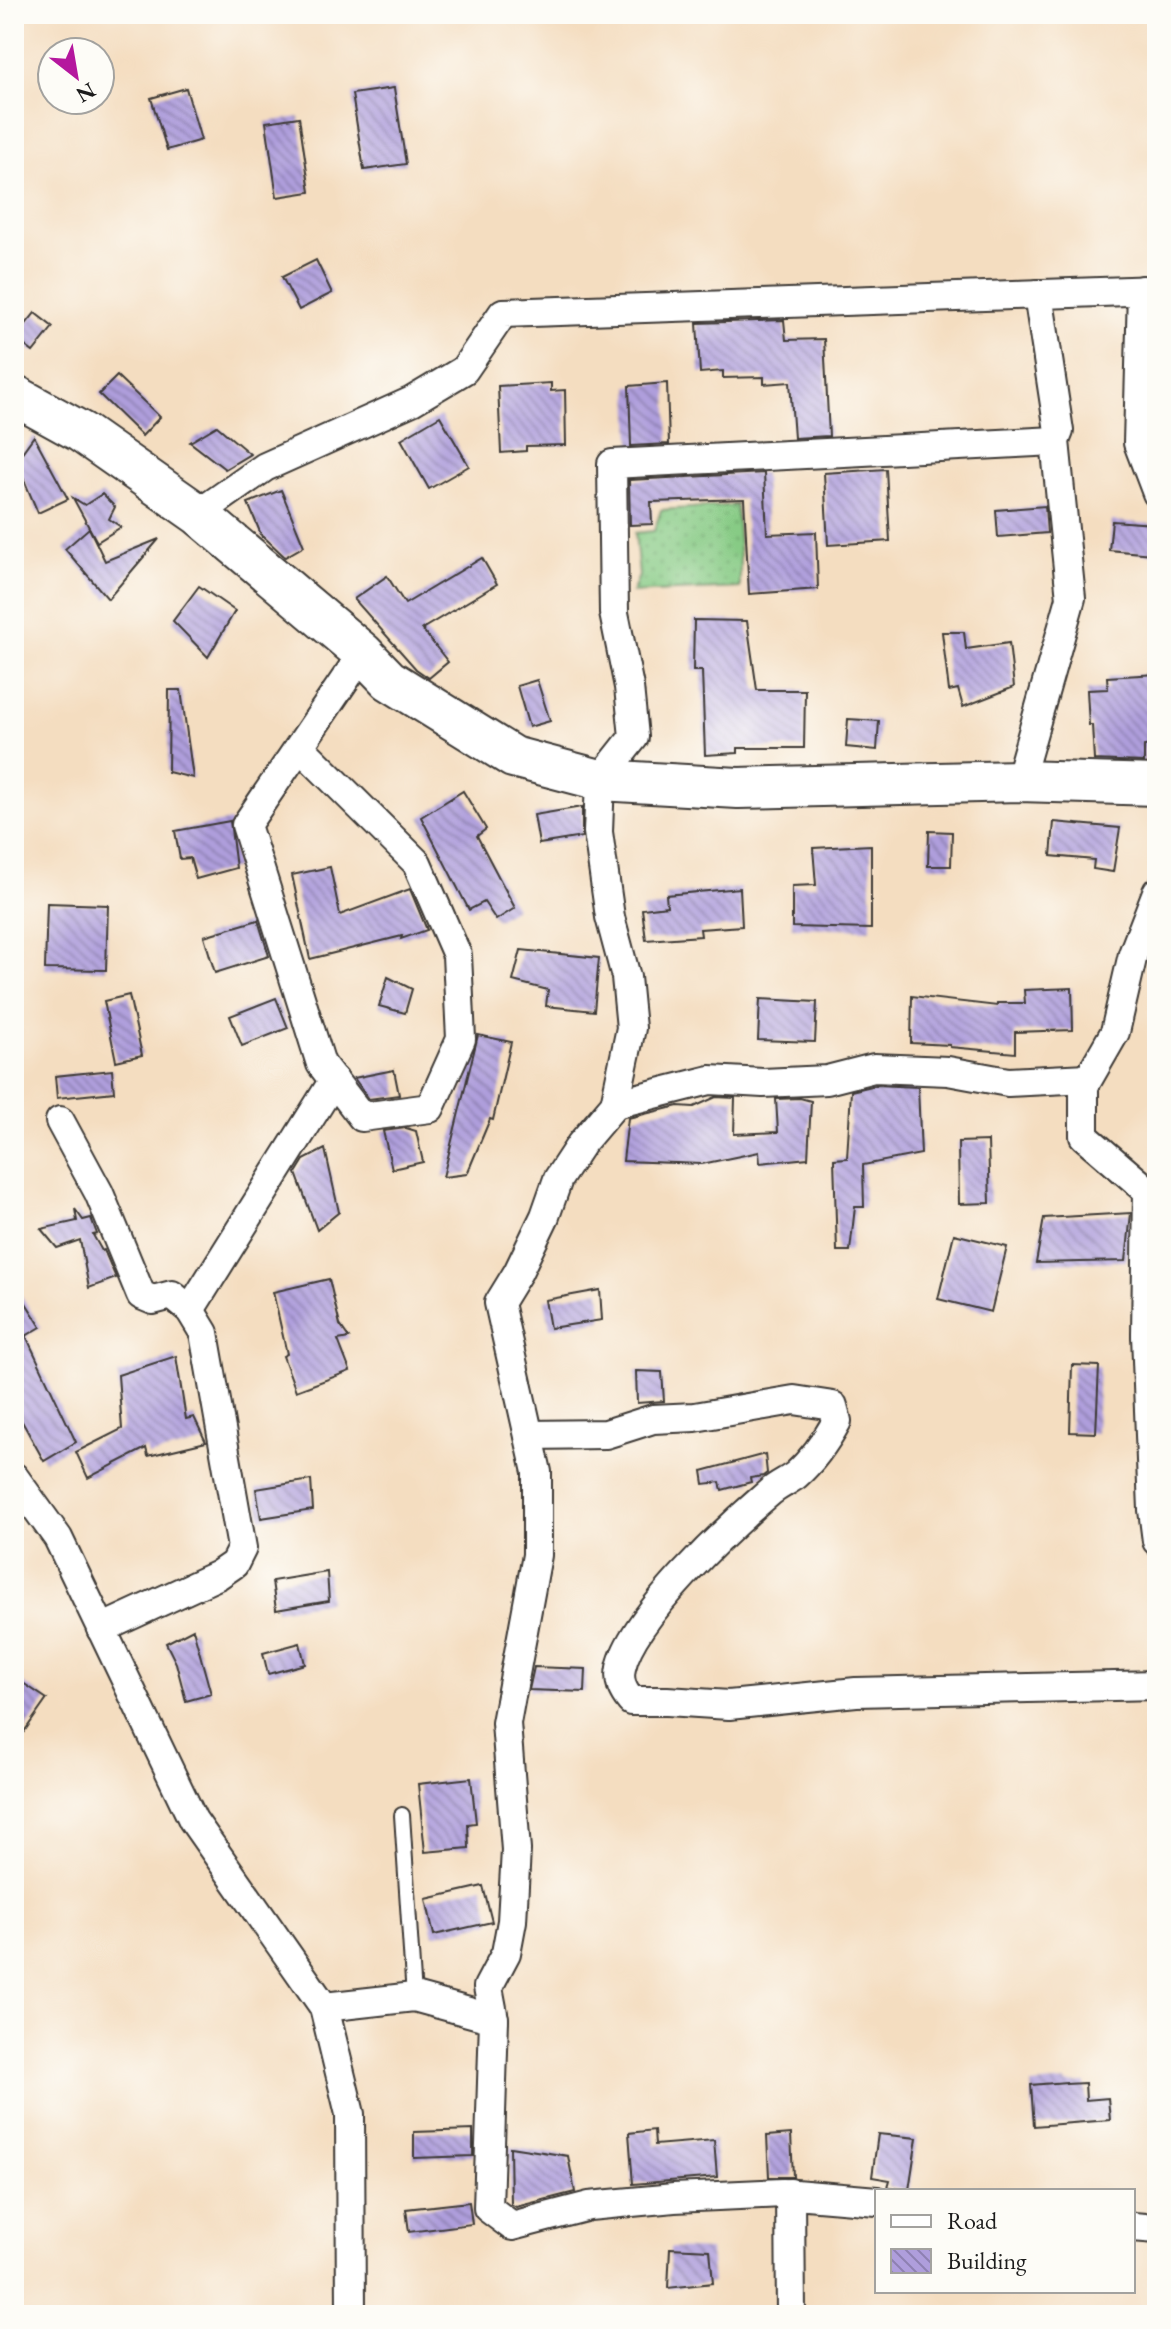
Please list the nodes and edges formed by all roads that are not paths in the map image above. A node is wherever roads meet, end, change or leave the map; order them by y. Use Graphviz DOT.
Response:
graph roads {
  1 [pos="1150,290"];
  2 [pos="1038,294"];
  3 [pos="14,395"];
  4 [pos="1055,441"];
  5 [pos="1148,445"];
  6 [pos="1157,493"];
  7 [pos="198,514"];
  8 [pos="363,653"];
  9 [pos="300,747"];
  10 [pos="600,780"];
  11 [pos="1019,781"];
  12 [pos="1157,785"];
  13 [pos="1157,892"];
  14 [pos="1088,1078"];
  15 [pos="334,1080"];
  16 [pos="615,1104"];
  17 [pos="60,1121"];
  18 [pos="190,1310"];
  19 [pos="1152,1334"];
  20 [pos="529,1435"];
  21 [pos="14,1477"];
  22 [pos="1157,1541"];
  23 [pos="101,1629"];
  24 [pos="1157,1685"];
  25 [pos="402,1815"];
  26 [pos="414,1997"];
  27 [pos="324,2007"];
  28 [pos="494,2019"];
  29 [pos="790,2193"];
  30 [pos="875,2201"];
  31 [pos="1135,2227"];
  32 [pos="1157,2229"];
  33 [pos="351,2315"];
  34 [pos="791,2315"];
  1 -- 2 [label="street"];
  1 -- 5 [label="street"];
  2 -- 4 [label="street"];
  2 -- 7 [label="street"];
  3 -- 7 [label="street"];
  4 -- 10 [label="street"];
  4 -- 11 [label="street"];
  5 -- 6 [label="street"];
  7 -- 8 [label="street"];
  8 -- 9 [label="street"];
  8 -- 10 [label="street"];
  9 -- 15 [label="street"];
  9 -- 15 [label="street"];
  10 -- 11 [label="street"];
  10 -- 16 [label="street"];
  11 -- 12 [label="street"];
  13 -- 14 [label="street"];
  14 -- 16 [label="street"];
  14 -- 19 [label="street"];
  15 -- 18 [label="street"];
  16 -- 20 [label="street"];
  17 -- 18 [label="street"];
  18 -- 23 [label="street"];
  19 -- 22 [label="street"];
  20 -- 24 [label="street"];
  20 -- 28 [label="street"];
  21 -- 23 [label="street"];
  23 -- 27 [label="street"];
  25 -- 26 [label="lane"];
  26 -- 27 [label="street"];
  26 -- 28 [label="street"];
  27 -- 33 [label="street"];
  28 -- 29 [label="street"];
  29 -- 30 [label="street"];
  29 -- 34 [label="street"];
  31 -- 32 [label="street"];
}
